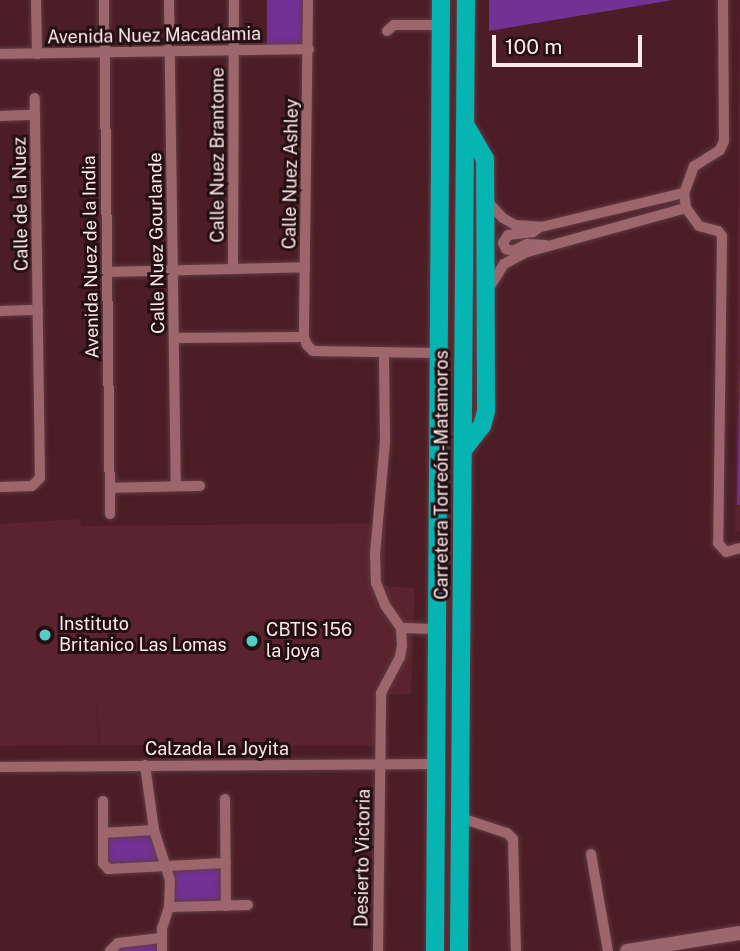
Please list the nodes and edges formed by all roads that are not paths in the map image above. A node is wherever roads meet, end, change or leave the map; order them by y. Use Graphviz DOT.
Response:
graph roads {
  1 [pos="36,0"];
  2 [pos="104,0"];
  3 [pos="169,0"];
  4 [pos="234,0"];
  5 [pos="308,0"];
  6 [pos="441,0"];
  7 [pos="466,0"];
  8 [pos="723,0"];
  9 [pos="441,25"];
  10 [pos="387,31"];
  11 [pos="309,48"];
  12 [pos="235,50"];
  13 [pos="170,51"];
  14 [pos="105,53"];
  15 [pos="0,54"];
  16 [pos="37,54"];
  17 [pos="35,98"];
  18 [pos="35,115"];
  19 [pos="0,116"];
  20 [pos="465,125"];
  21 [pos="684,193"];
  22 [pos="485,198"];
  23 [pos="686,208"];
  24 [pos="541,227"];
  25 [pos="549,246"];
  26 [pos="305,267"];
  27 [pos="233,269"];
  28 [pos="173,270"];
  29 [pos="107,272"];
  30 [pos="485,298"];
  31 [pos="38,310"];
  32 [pos="0,311"];
  33 [pos="304,337"];
  34 [pos="174,338"];
  35 [pos="437,353"];
  36 [pos="384,354"];
  37 [pos="463,450"];
  38 [pos="176,486"];
  39 [pos="200,486"];
  40 [pos="0,487"];
  41 [pos="110,488"];
  42 [pos="110,514"];
  43 [pos="740,548"];
  44 [pos="401,628"];
  45 [pos="435,629"];
  46 [pos="379,764"];
  47 [pos="434,764"];
  48 [pos="145,765"];
  49 [pos="0,767"];
  50 [pos="225,799"];
  51 [pos="103,801"];
  52 [pos="461,818"];
  53 [pos="154,830"];
  54 [pos="103,832"];
  55 [pos="591,854"];
  56 [pos="226,863"];
  57 [pos="166,866"];
  58 [pos="226,901"];
  59 [pos="248,905"];
  60 [pos="169,907"];
  61 [pos="740,933"];
  62 [pos="706,936"];
  63 [pos="160,938"];
  64 [pos="110,951"];
  65 [pos="162,951"];
  66 [pos="378,951"];
  67 [pos="435,951"];
  68 [pos="459,951"];
  69 [pos="516,951"];
  70 [pos="608,951"];
  71 [pos="627,951"];
  72 [pos="687,951"];
  1 -- 16 [label="street"];
  2 -- 14 [label="street, Avenida Nuez de la India"];
  3 -- 13 [label="street, Calle Nuez Gourlande"];
  4 -- 12 [label="street, Calle Nuez Brantome"];
  5 -- 11 [label="street, Calle Nuez Ashley"];
  6 -- 9 [label="highway"];
  7 -- 20 [label="highway, Carretera Torreón-Matamoros"];
  8 -- 21 [label="street"];
  9 -- 10 [label="street"];
  9 -- 35 [label="highway"];
  11 -- 12 [label="street, Avenida Nuez Macadamia"];
  11 -- 26 [label="street, Calle Nuez Ashley"];
  12 -- 13 [label="street, Avenida Nuez Macadamia"];
  12 -- 27 [label="street, Calle Nuez Brantome"];
  13 -- 14 [label="street, Avenida Nuez Macadamia"];
  13 -- 28 [label="street, Calle Nuez Gourlande"];
  14 -- 16 [label="street, Avenida Nuez Macadamia"];
  14 -- 29 [label="street, Avenida Nuez de la India"];
  15 -- 16 [label="street, Avenida Nuez Macadamia"];
  17 -- 18 [label="street, Calle de la Nuez"];
  18 -- 19 [label="street"];
  18 -- 31 [label="street, Calle de la Nuez"];
  20 -- 22 [label="highway"];
  20 -- 37 [label="highway, Carretera Torreón-Matamoros"];
  21 -- 23 [label="street"];
  21 -- 24 [label="street"];
  22 -- 24 [label="street"];
  22 -- 30 [label="highway"];
  23 -- 25 [label="street"];
  23 -- 43 [label="street"];
  24 -- 25 [label="street"];
  25 -- 30 [label="street"];
  26 -- 27 [label="street"];
  26 -- 33 [label="street, Calle Nuez Ashley"];
  27 -- 28 [label="street"];
  28 -- 29 [label="street"];
  28 -- 34 [label="street, Calle Nuez Gourlande"];
  29 -- 41 [label="street, Avenida Nuez de la India"];
  30 -- 37 [label="highway"];
  31 -- 32 [label="street"];
  31 -- 40 [label="street, Calle de la Nuez"];
  33 -- 34 [label="street"];
  33 -- 36 [label="street, Calle Nuez Ashley"];
  34 -- 38 [label="street, Calle Nuez Gourlande"];
  35 -- 36 [label="street"];
  35 -- 45 [label="highway"];
  36 -- 44 [label="street"];
  37 -- 52 [label="highway, Carretera Torreón-Matamoros"];
  38 -- 39 [label="street"];
  38 -- 41 [label="street"];
  41 -- 42 [label="street, Avenida Nuez de la India"];
  44 -- 45 [label="street"];
  44 -- 46 [label="street, Desierto Victoria"];
  45 -- 47 [label="highway"];
  46 -- 47 [label="street, Calzada La Joyita"];
  46 -- 48 [label="street, Calzada La Joyita"];
  46 -- 66 [label="street, Desierto Victoria"];
  47 -- 67 [label="highway"];
  47 -- 68 [label="highway"];
  48 -- 49 [label="street, Calzada La Joyita"];
  48 -- 53 [label="street"];
  50 -- 56 [label="street"];
  51 -- 54 [label="street"];
  52 -- 68 [label="highway, Carretera Torreón-Matamoros"];
  52 -- 69 [label="street"];
  53 -- 54 [label="street"];
  53 -- 57 [label="street"];
  54 -- 57 [label="street"];
  55 -- 70 [label="street"];
  56 -- 57 [label="street"];
  56 -- 58 [label="street"];
  57 -- 60 [label="street"];
  58 -- 59 [label="street"];
  58 -- 60 [label="street"];
  60 -- 63 [label="street"];
  61 -- 62 [label="street"];
  62 -- 71 [label="street"];
  62 -- 72 [label="street"];
  63 -- 64 [label="street"];
  63 -- 65 [label="street"];
}
